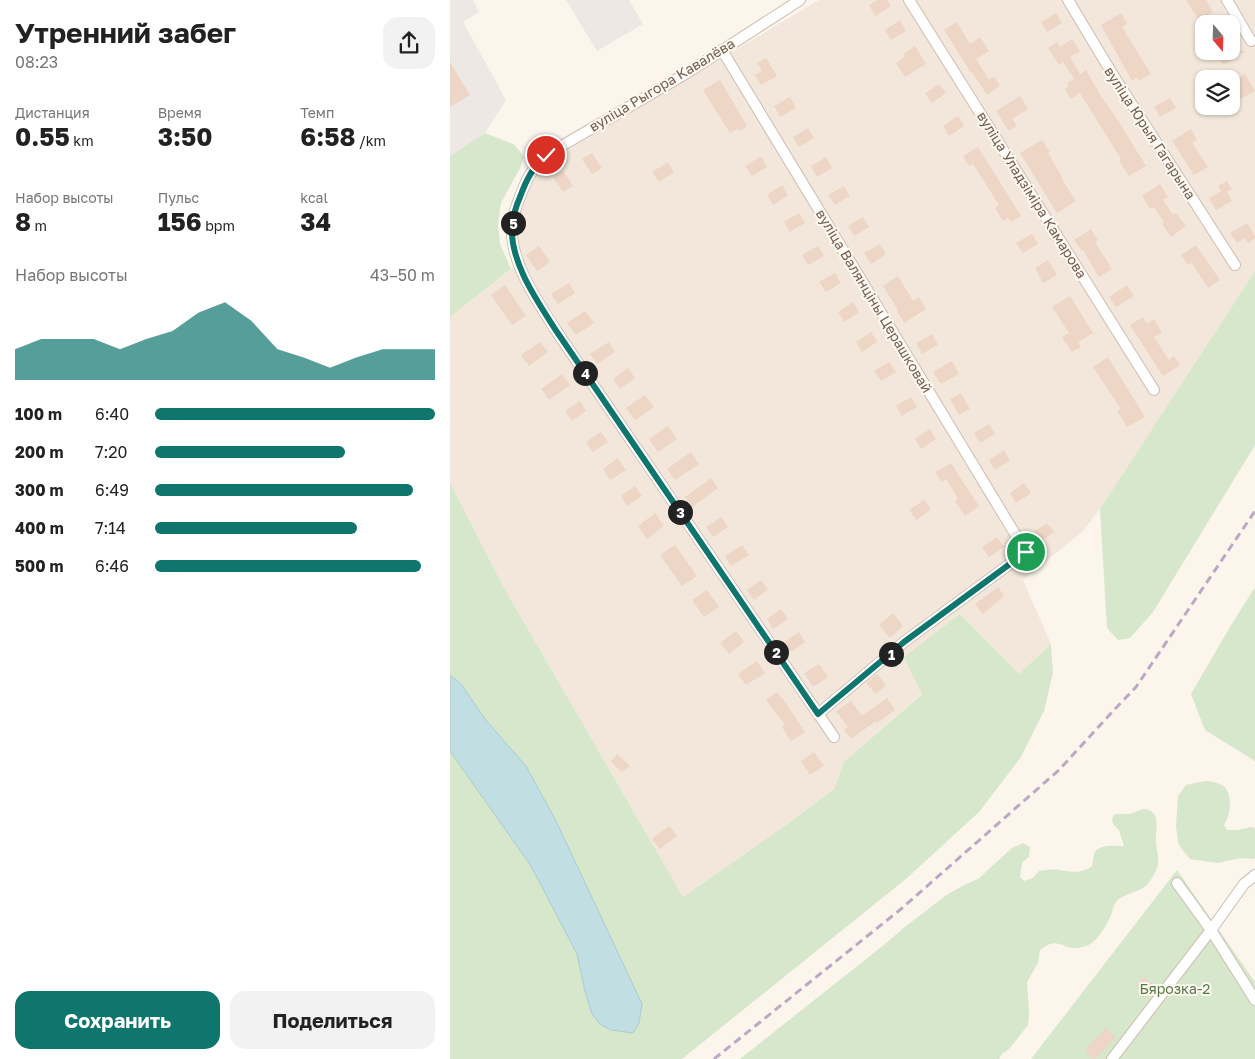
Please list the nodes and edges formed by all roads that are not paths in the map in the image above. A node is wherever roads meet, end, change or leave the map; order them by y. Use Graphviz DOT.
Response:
graph roads {
  1 [pos="800,0"];
  2 [pos="909,0"];
  3 [pos="1068,0"];
  4 [pos="1227,0"];
  5 [pos="1251,40"];
  6 [pos="722,50"];
  7 [pos="1235,264"];
  8 [pos="1154,390"];
  9 [pos="818,714"];
  10 [pos="834,737"];
  11 [pos="1255,875"];
  12 [pos="1177,883"];
  13 [pos="1211,930"];
  14 [pos="1255,1000"];
  15 [pos="1112,1059"];
  1 -- 6 [label="street, вуліца Рыгора Кавалёва"];
  2 -- 8 [label="street, вуліца Уладзіміра Камарова"];
  3 -- 7 [label="street, вуліца Юрыя Гагарына"];
  4 -- 5 [label="street"];
  6 -- 9 [label="street, вуліца Валянціны Церашковай"];
  6 -- 9 [label="street, вуліца Рыгора Кавалёва"];
  9 -- 10 [label="street, вуліца Рыгора Кавалёва"];
  11 -- 13 [label="street"];
  12 -- 13 [label="street"];
  13 -- 14 [label="street"];
  13 -- 15 [label="street"];
}
